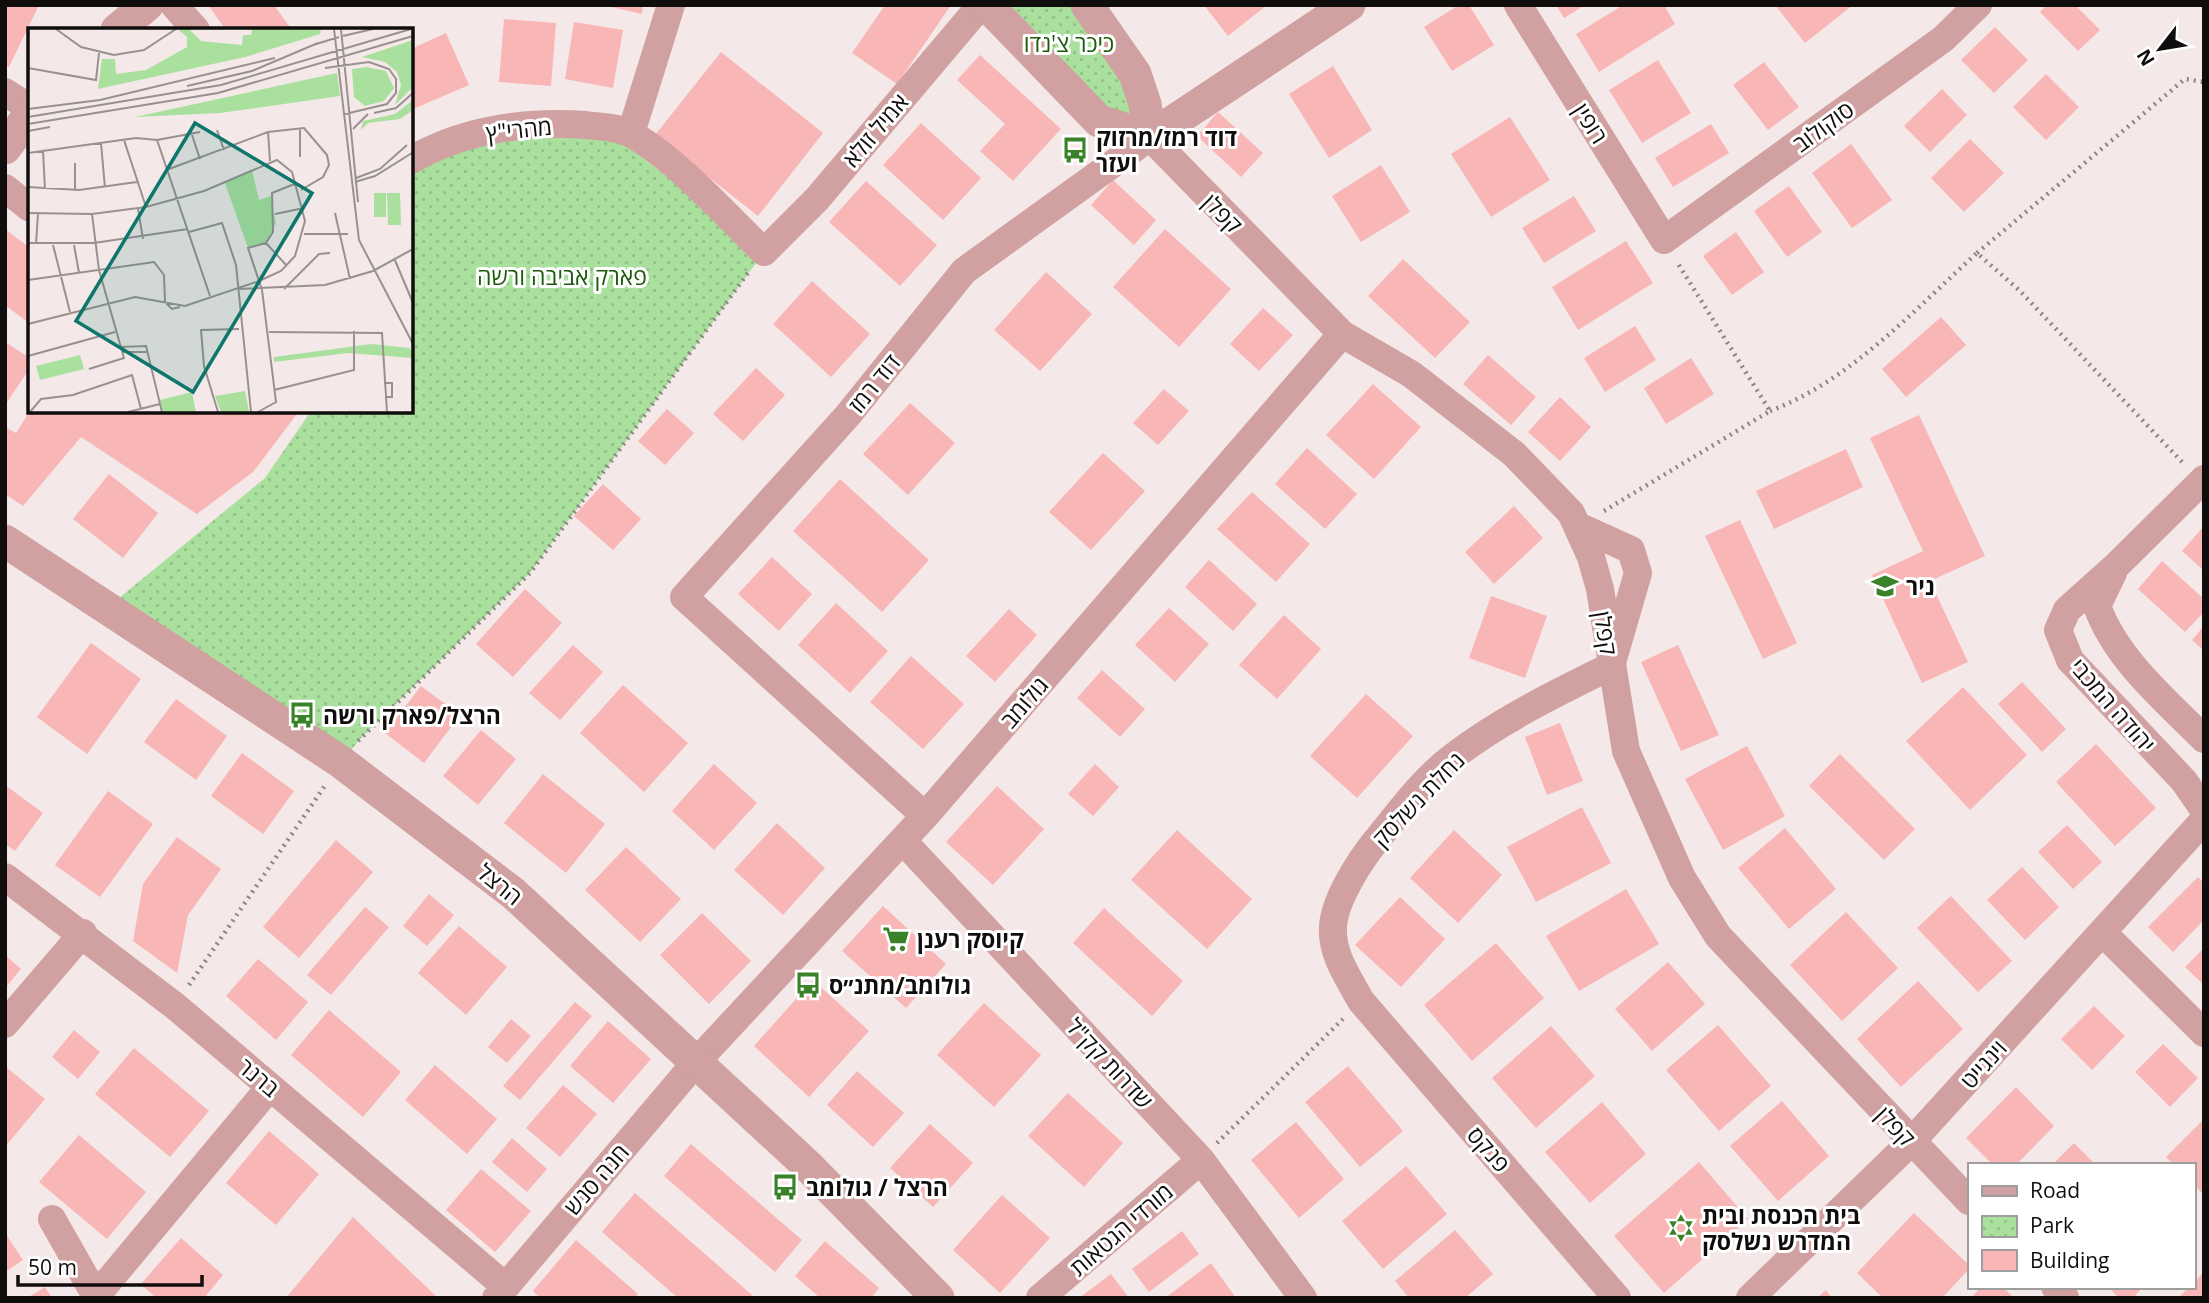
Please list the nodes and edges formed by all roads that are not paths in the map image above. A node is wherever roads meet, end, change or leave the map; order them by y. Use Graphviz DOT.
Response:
graph roads {
  1 [pos="147,5"];
  2 [pos="174,5"];
  3 [pos="671,5"];
  4 [pos="981,5"];
  5 [pos="987,5"];
  6 [pos="1087,5"];
  7 [pos="1349,5"];
  8 [pos="1518,5"];
  9 [pos="1978,5"];
  10 [pos="119,28"];
  11 [pos="194,28"];
  12 [pos="5,92"];
  13 [pos="28,107"];
  14 [pos="28,117"];
  15 [pos="631,133"];
  16 [pos="1150,137"];
  17 [pos="5,148"];
  18 [pos="413,159"];
  19 [pos="5,187"];
  20 [pos="28,206"];
  21 [pos="1664,240"];
  22 [pos="764,251"];
  23 [pos="1342,334"];
  24 [pos="2202,480"];
  25 [pos="1578,526"];
  26 [pos="5,541"];
  27 [pos="2115,567"];
  28 [pos="1611,666"];
  29 [pos="2204,739"];
  30 [pos="2204,810"];
  31 [pos="925,816"];
  32 [pos="2204,820"];
  33 [pos="903,841"];
  34 [pos="5,877"];
  35 [pos="83,933"];
  36 [pos="2103,933"];
  37 [pos="1361,1001"];
  38 [pos="5,1024"];
  39 [pos="2204,1033"];
  40 [pos="697,1061"];
  41 [pos="270,1087"];
  42 [pos="1911,1142"];
  43 [pos="1201,1160"];
  44 [pos="1968,1200"];
  45 [pos="52,1219"];
  46 [pos="500,1292"];
  47 [pos="97,1297"];
  48 [pos="935,1297"];
  49 [pos="1040,1298"];
  50 [pos="1303,1298"];
  51 [pos="1617,1298"];
  52 [pos="1750,1298"];
  1 -- 10 [label="street"];
  2 -- 11 [label="street"];
  3 -- 15 [label="street"];
  4 -- 22 [label="street, אמיל זולא"];
  5 -- 16 [label="street"];
  6 -- 16 [label="street"];
  7 -- 16 [label="street, דוד רמז"];
  8 -- 21 [label="street, רופין"];
  9 -- 21 [label="street, סוקולוב"];
  12 -- 13 [label="street"];
  14 -- 17 [label="street"];
  15 -- 18 [label="street, מהרי\"ץ"];
  15 -- 22 [label="street, מהרי\"ץ"];
  16 -- 23 [label="street, קפלן"];
  16 -- 31 [label="street, דוד רמז"];
  19 -- 20 [label="street"];
  23 -- 25 [label="street, קפלן"];
  23 -- 31 [label="street, גולומב"];
  24 -- 27 [label="street, יהודה המכבי"];
  25 -- 28 [label="street, קפלן"];
  25 -- 28 [label="street"];
  26 -- 40 [label="street, הרצל"];
  27 -- 29 [label="street, יהודה המכבי"];
  27 -- 30 [label="street, יהודה המכבי"];
  28 -- 37 [label="street, נחלת נשלסק"];
  28 -- 42 [label="street, קפלן"];
  31 -- 33 [label="street, גולומב"];
  32 -- 36 [label="street, וינגייט"];
  33 -- 40 [label="street, גולומב"];
  33 -- 43 [label="street, שדרות קק\"ל"];
  34 -- 35 [label="street, ברנר"];
  35 -- 38 [label="street"];
  35 -- 41 [label="street, ברנר"];
  36 -- 39 [label="street"];
  36 -- 42 [label="street, וינגייט"];
  37 -- 51 [label="street, פנקס"];
  40 -- 46 [label="street, חנה סנש"];
  40 -- 48 [label="street, הרצל"];
  41 -- 46 [label="street, ברנר"];
  41 -- 47 [label="street"];
  42 -- 44 [label="street, קפלן"];
  42 -- 52 [label="street, וינגייט"];
  43 -- 49 [label="street, מורדי הגטאות"];
  43 -- 50 [label="street, שדרות קק\"ל"];
  45 -- 47 [label="street"];
}
